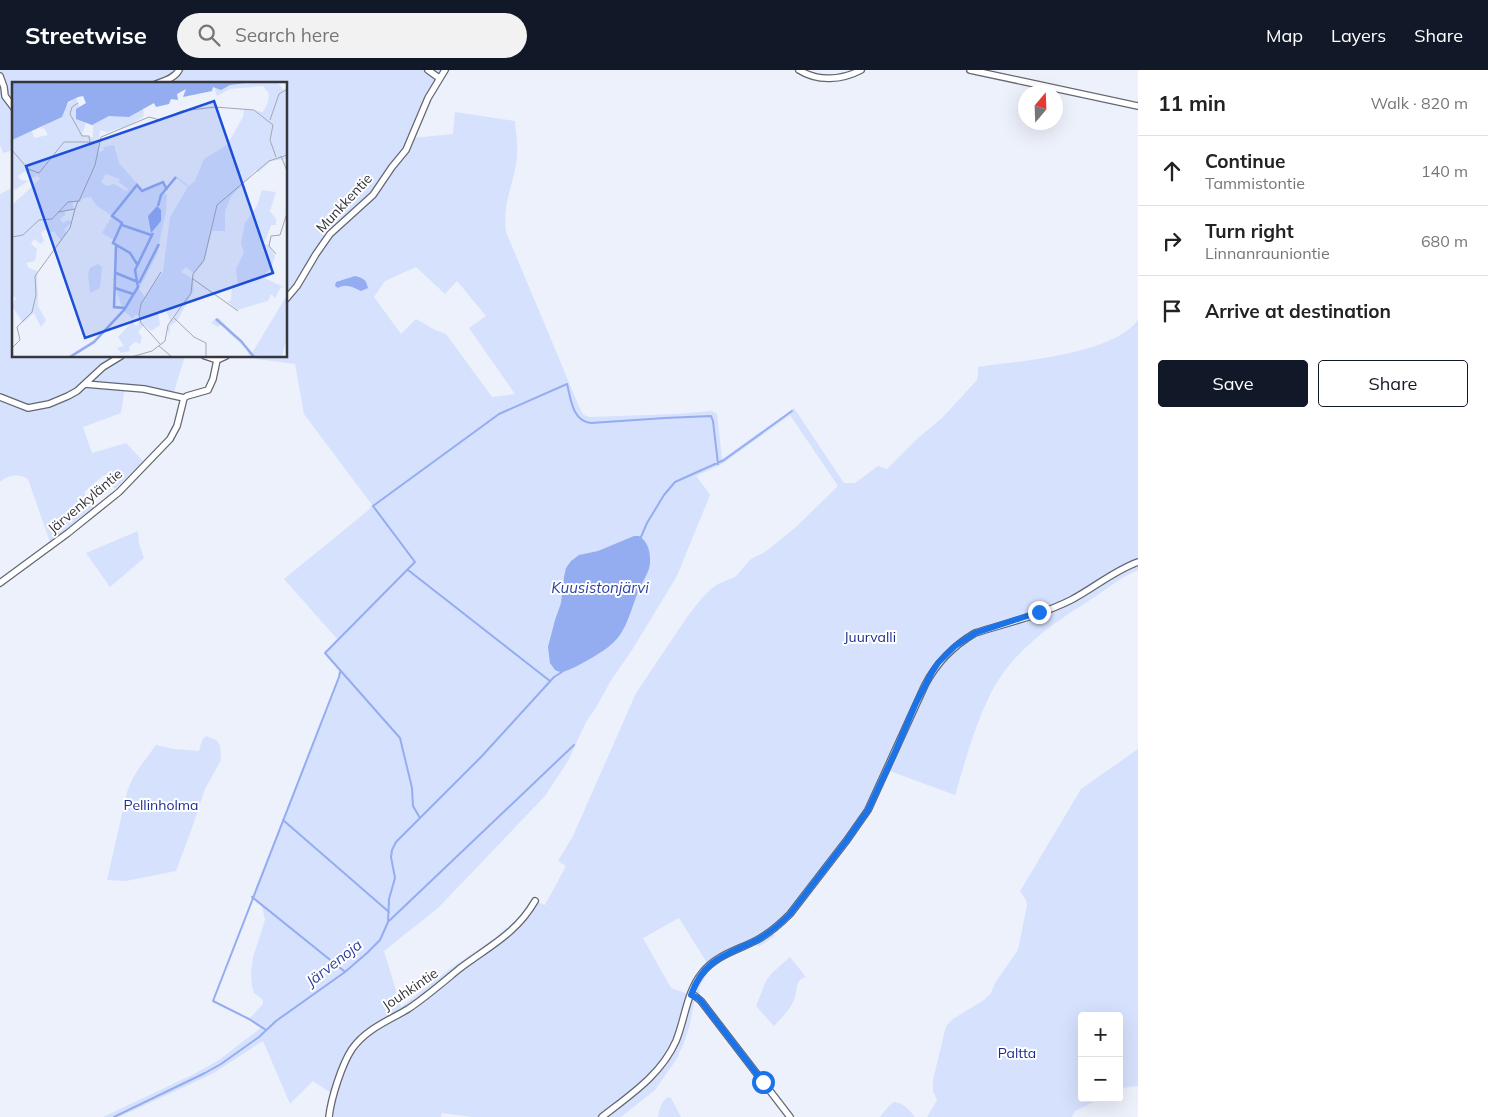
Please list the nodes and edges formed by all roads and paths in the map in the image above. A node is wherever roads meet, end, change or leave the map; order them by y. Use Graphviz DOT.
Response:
graph roads {
  1 [pos="179,70"];
  2 [pos="428,70"];
  3 [pos="445,70"];
  4 [pos="799,70"];
  5 [pos="861,70"];
  6 [pos="970,70"];
  7 [pos="0,76"];
  8 [pos="439,78"];
  9 [pos="161,82"];
  10 [pos="12,106"];
  11 [pos="1138,106"];
  12 [pos="288,297"];
  13 [pos="118,358"];
  14 [pos="211,358"];
  15 [pos="222,358"];
  16 [pos="217,360"];
  17 [pos="85,384"];
  18 [pos="0,396"];
  19 [pos="184,398"];
  20 [pos="1138,562"];
  21 [pos="0,583"];
  22 [pos="535,901"];
  23 [pos="691,995"];
  24 [pos="329,1117"];
  25 [pos="602,1117"];
  26 [pos="790,1117"];
  1 -- 9 [label="street"];
  2 -- 8 [label="street"];
  3 -- 8 [label="street, Munkkentie"];
  4 -- 5 [label="street"];
  6 -- 11 [label="street"];
  7 -- 10 [label="street"];
  8 -- 12 [label="street, Munkkentie"];
  13 -- 17 [label="street"];
  14 -- 16 [label="street"];
  15 -- 16 [label="street"];
  16 -- 19 [label="street"];
  17 -- 18 [label="street"];
  17 -- 19 [label="street"];
  19 -- 21 [label="street, Järvenkyläntie"];
  20 -- 23 [label="street"];
  22 -- 24 [label="street, Jouhkintie"];
  23 -- 25 [label="street"];
  23 -- 26 [label="street"];
}
